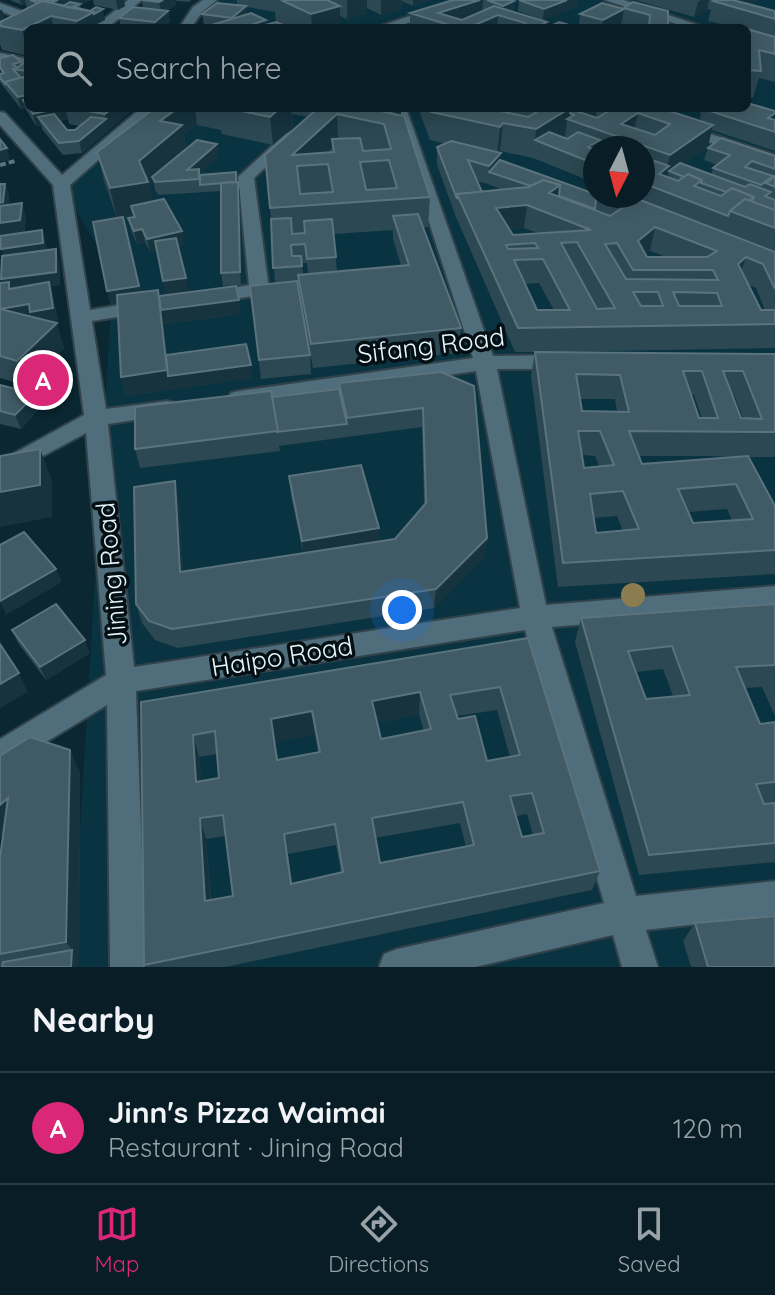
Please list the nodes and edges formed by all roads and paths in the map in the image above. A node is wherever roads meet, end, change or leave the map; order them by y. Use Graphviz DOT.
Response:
graph roads {
  1 [pos="108,0"];
  2 [pos="211,0"];
  3 [pos="471,0"];
  4 [pos="611,0"];
  5 [pos="134,2"];
  6 [pos="0,7"];
  7 [pos="30,24"];
  8 [pos="104,24"];
  9 [pos="188,24"];
  10 [pos="393,24"];
  11 [pos="685,24"];
  12 [pos="0,57"];
  13 [pos="24,62"];
  14 [pos="145,112"];
  15 [pos="400,112"];
  16 [pos="644,112"];
  17 [pos="0,116"];
  18 [pos="670,116"];
  19 [pos="308,121"];
  20 [pos="775,160"];
  21 [pos="61,184"];
  22 [pos="81,317"];
  23 [pos="592,362"];
  24 [pos="485,363"];
  25 [pos="221,400"];
  26 [pos="190,405"];
  27 [pos="96,418"];
  28 [pos="0,471"];
  29 [pos="775,597"];
  30 [pos="535,617"];
  31 [pos="121,681"];
  32 [pos="0,756"];
  33 [pos="775,898"];
  34 [pos="625,915"];
  35 [pos="128,967"];
  36 [pos="397,967"];
  37 [pos="640,967"];
  1 -- 5 [label="street"];
  2 -- 9 [label="street"];
  3 -- 10 [label="street"];
  4 -- 11 [label="street"];
  5 -- 8 [label="street"];
  6 -- 7 [label="street"];
  12 -- 13 [label="street"];
  14 -- 21 [label="street"];
  15 -- 24 [label="street"];
  16 -- 18 [label="street"];
  17 -- 21 [label="street"];
  18 -- 20 [label="street"];
  19 -- 22 [label="street"];
  21 -- 22 [label="street, Jining Road"];
  22 -- 27 [label="street, Jining Road"];
  23 -- 24 [label="street, Sifang Road"];
  24 -- 25 [label="street, Sifang Road"];
  24 -- 30 [label="street"];
  26 -- 27 [label="street"];
  27 -- 28 [label="street"];
  27 -- 31 [label="street, Jining Road"];
  29 -- 30 [label="street, Haipo Road"];
  30 -- 31 [label="street, Haipo Road"];
  30 -- 34 [label="street"];
  31 -- 32 [label="street, Haipo Road"];
  31 -- 35 [label="street, Jining Road"];
  33 -- 34 [label="street"];
  34 -- 36 [label="street"];
  34 -- 37 [label="street"];
}
